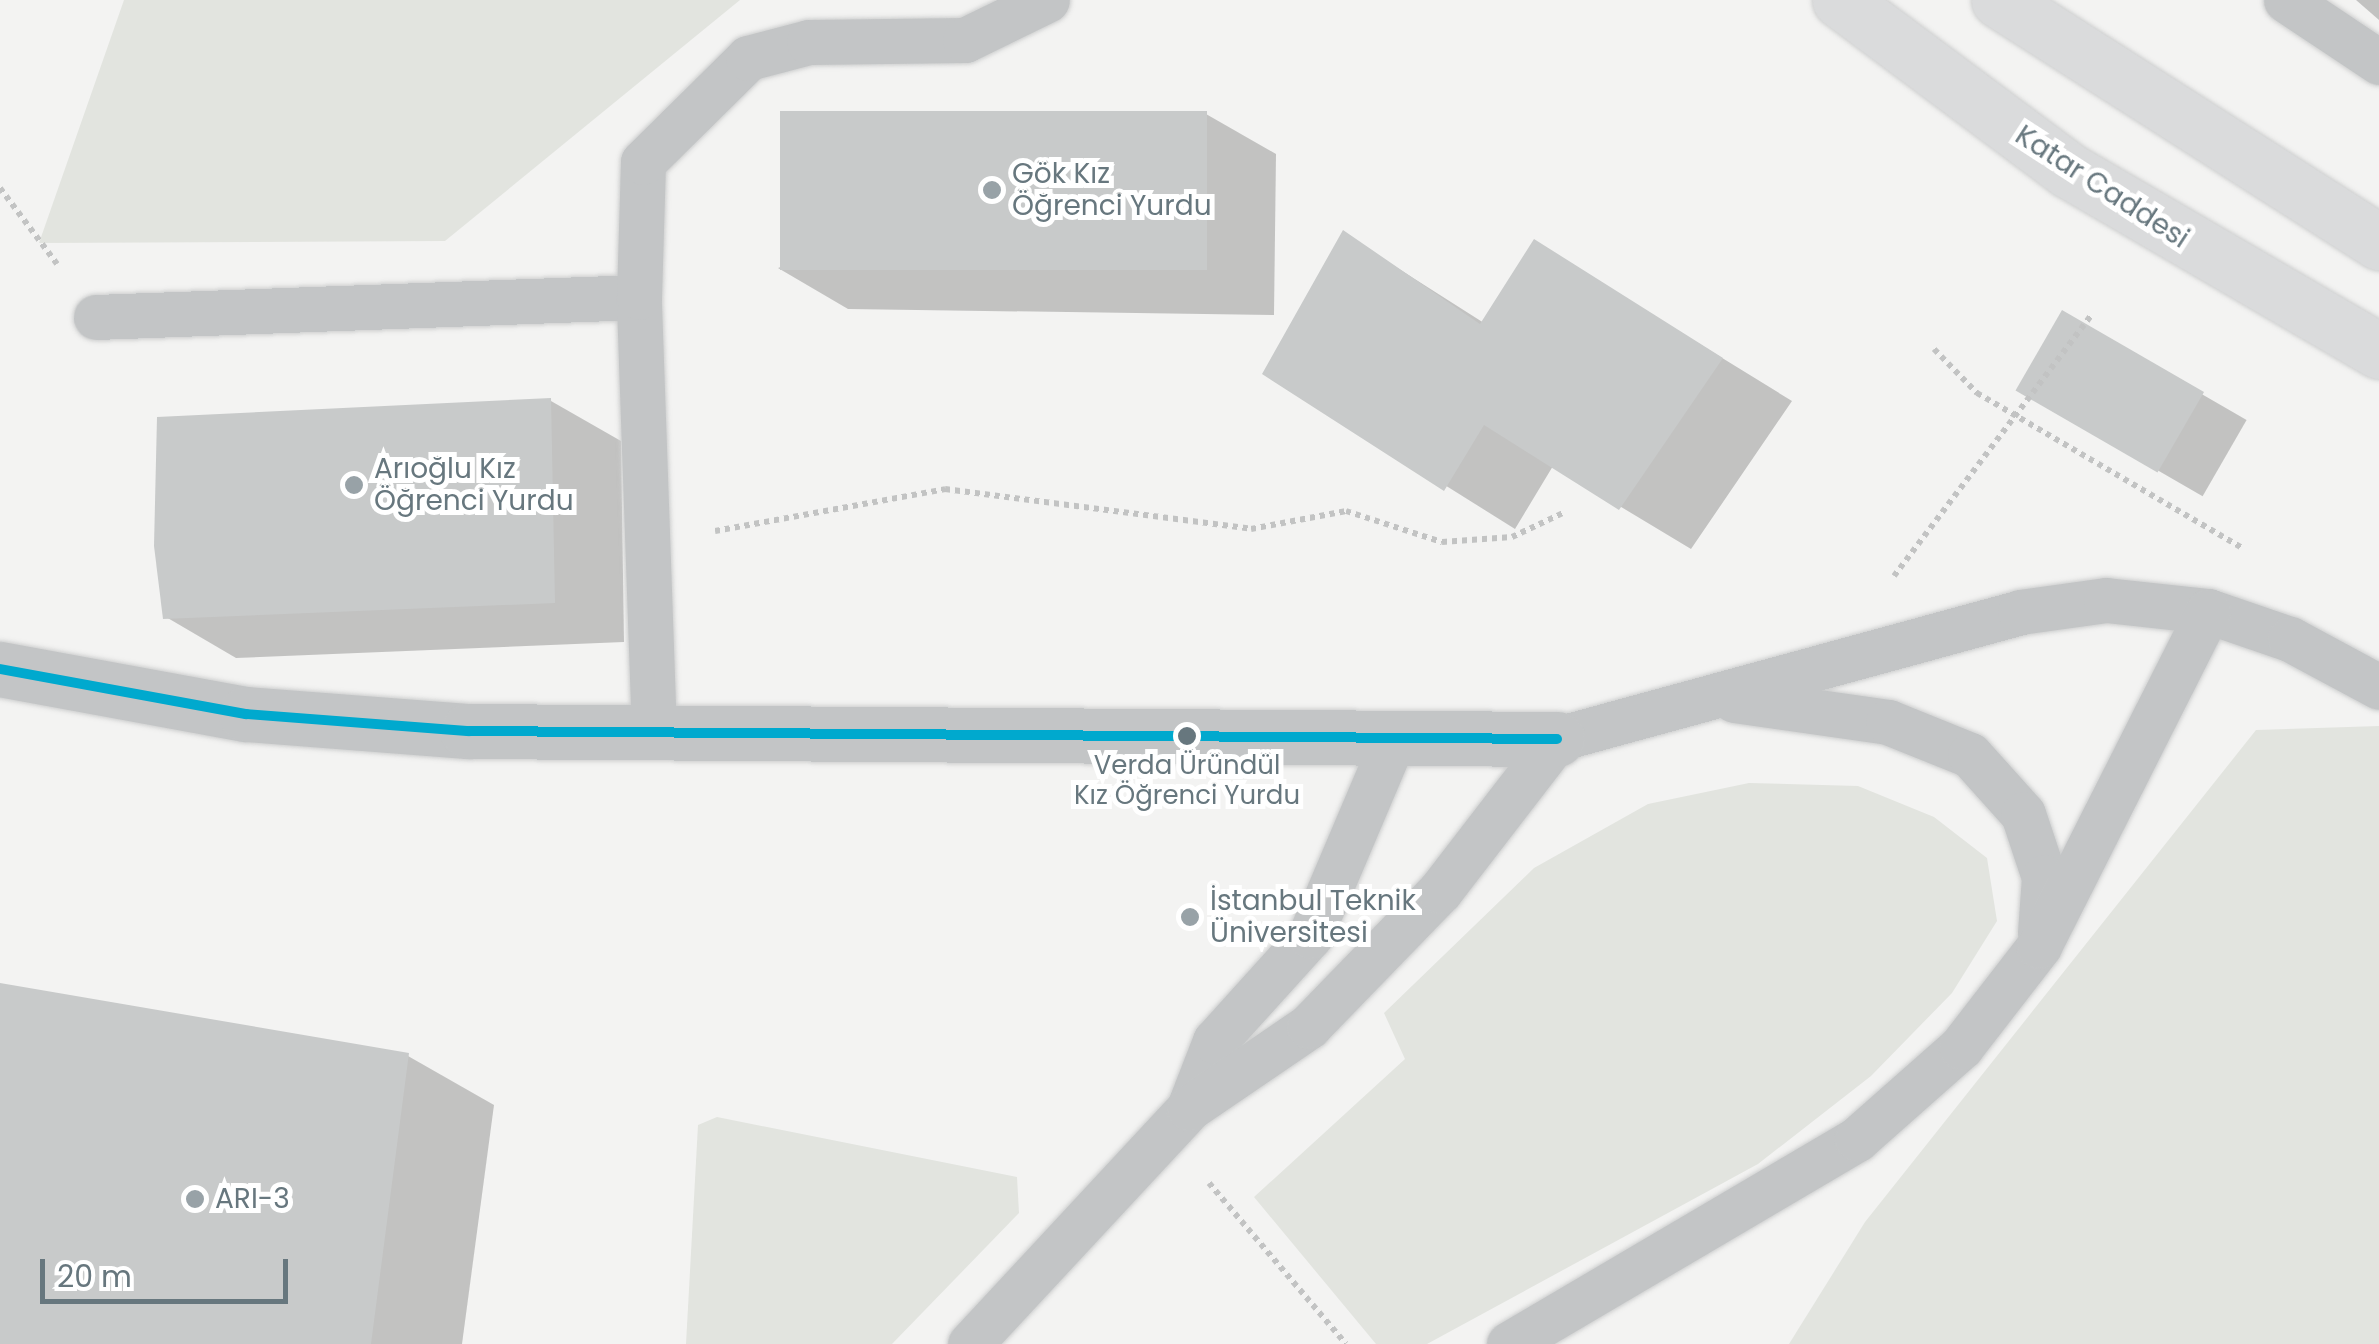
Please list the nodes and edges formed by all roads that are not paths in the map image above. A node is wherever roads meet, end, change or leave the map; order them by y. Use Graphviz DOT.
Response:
graph roads {
  1 [pos="1047,0"];
  2 [pos="1840,0"];
  3 [pos="1998,0"];
  4 [pos="2286,0"];
  5 [pos="2379,62"];
  6 [pos="2379,242"];
  7 [pos="639,297"];
  8 [pos="96,317"];
  9 [pos="2379,351"];
  10 [pos="2208,611"];
  11 [pos="0,669"];
  12 [pos="2379,687"];
  13 [pos="1722,698"];
  14 [pos="654,734"];
  15 [pos="1394,738"];
  16 [pos="1557,739"];
  17 [pos="2039,946"];
  18 [pos="1178,1120"];
  19 [pos="970,1344"];
  20 [pos="1509,1344"];
  1 -- 7 [label="lane"];
  2 -- 9 [label="main road, Katar Caddesi"];
  3 -- 6 [label="main road"];
  4 -- 5 [label="lane"];
  7 -- 8 [label="lane"];
  7 -- 14 [label="lane"];
  10 -- 12 [label="lane"];
  10 -- 13 [label="lane"];
  10 -- 17 [label="lane"];
  11 -- 14 [label="street"];
  13 -- 16 [label="lane"];
  13 -- 17 [label="lane"];
  14 -- 15 [label="street"];
  15 -- 16 [label="street"];
  15 -- 18 [label="lane"];
  16 -- 18 [label="lane"];
  17 -- 20 [label="lane"];
  18 -- 19 [label="lane"];
}
